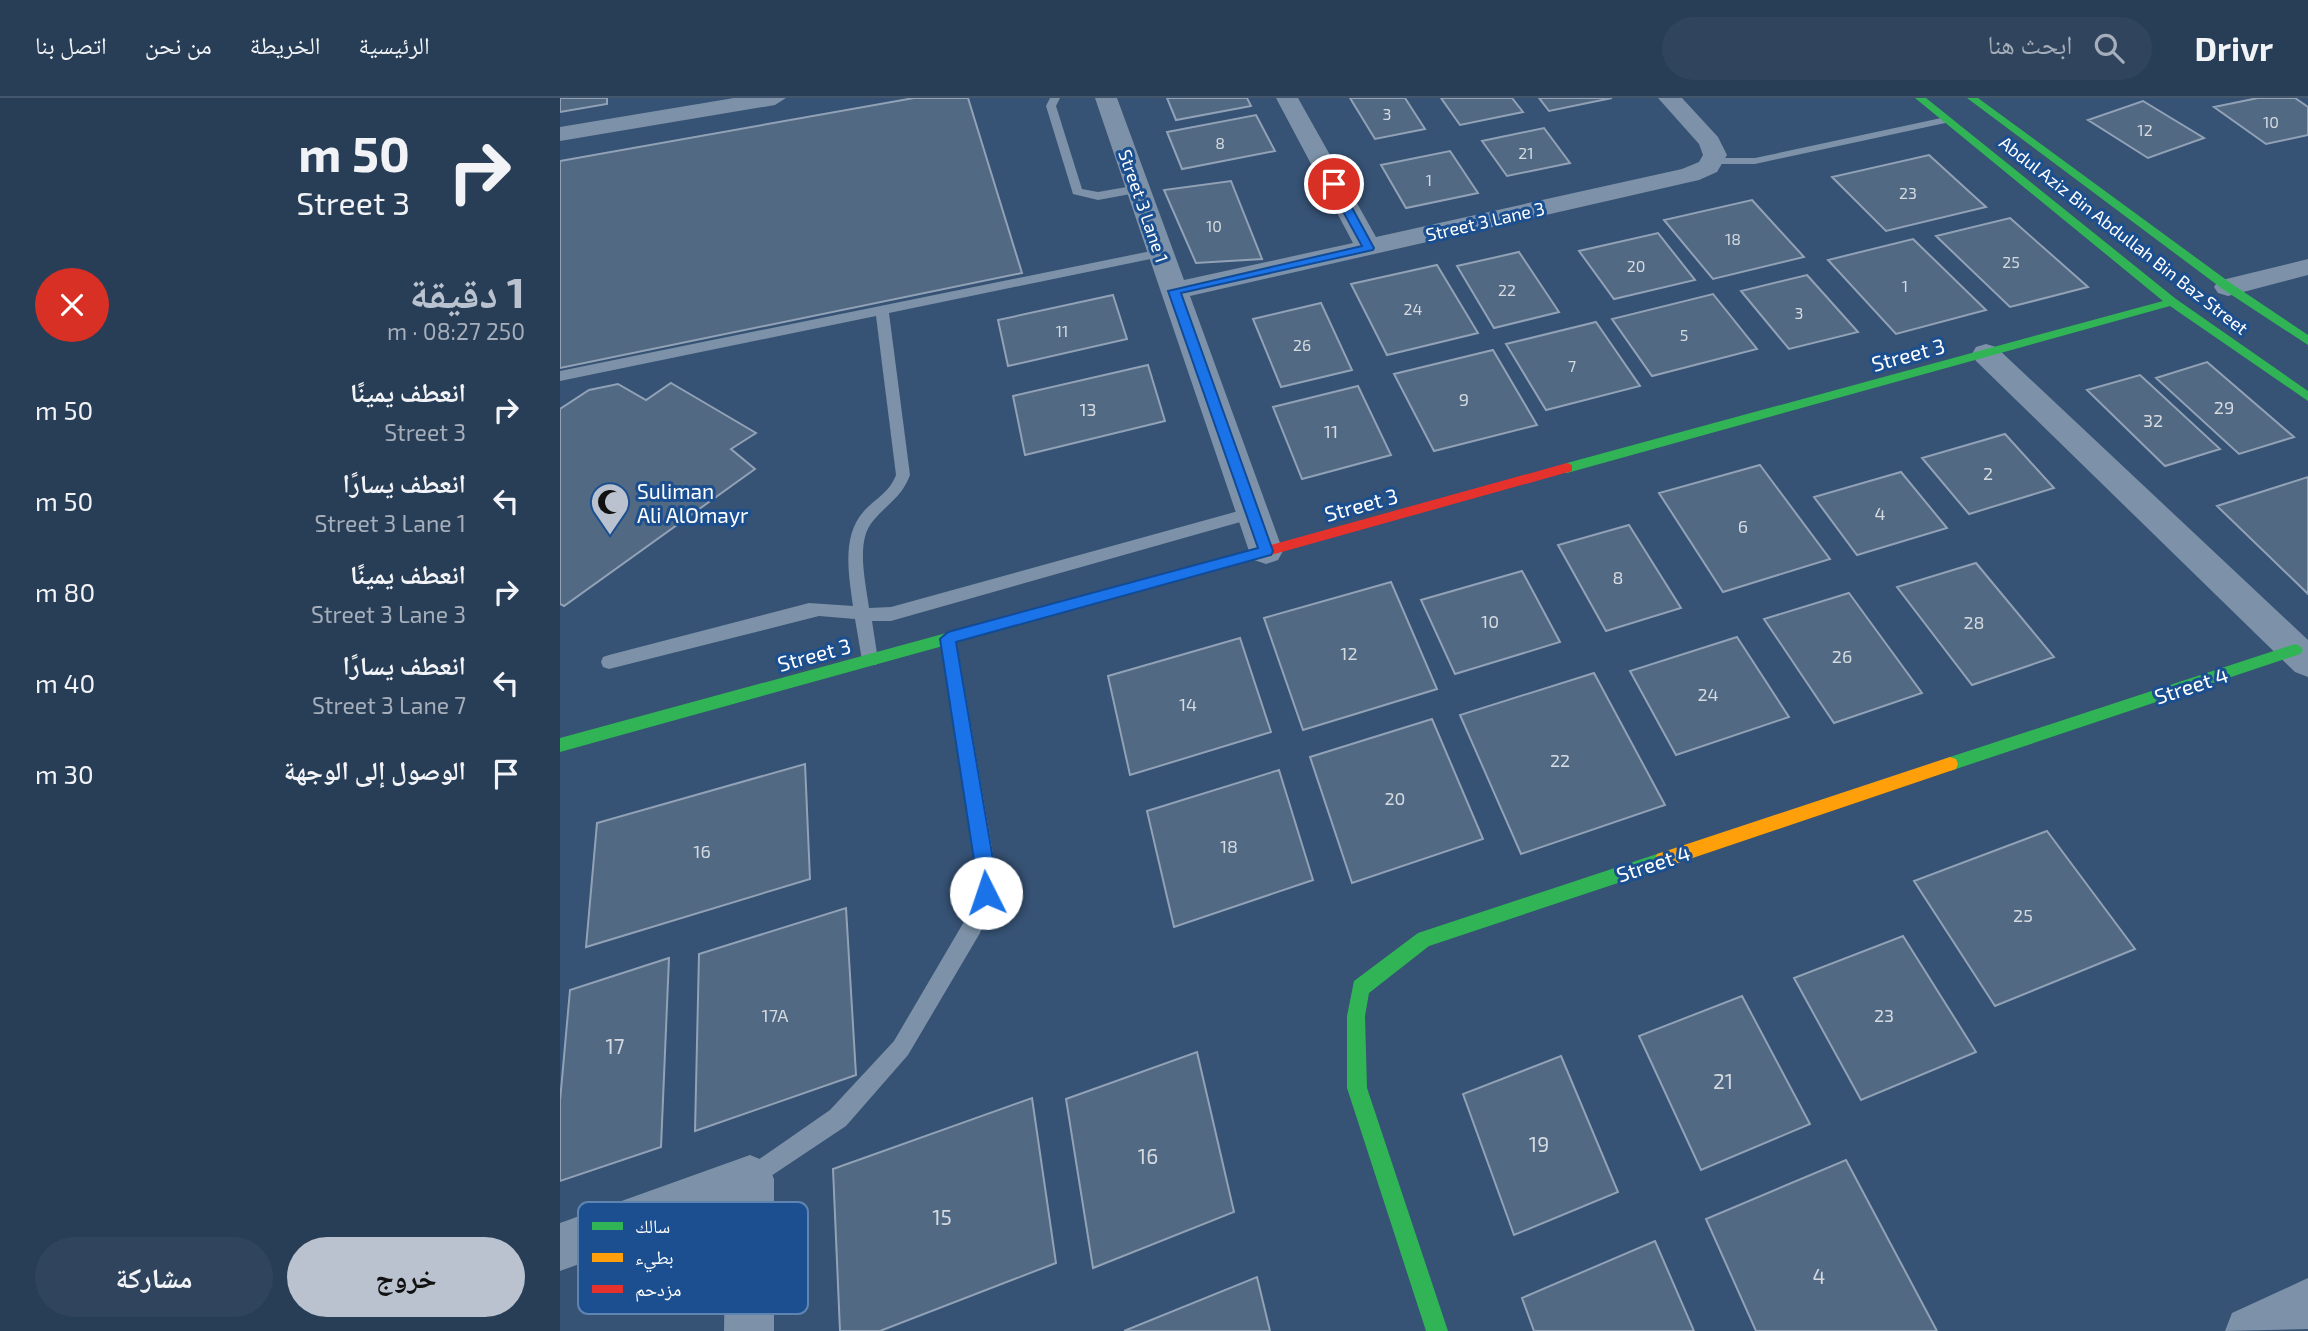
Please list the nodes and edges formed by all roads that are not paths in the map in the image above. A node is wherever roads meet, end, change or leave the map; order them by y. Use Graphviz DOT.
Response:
graph roads {
  1 [pos="775,98"];
  2 [pos="1055,98"];
  3 [pos="1106,98"];
  4 [pos="1287,98"];
  5 [pos="1669,98"];
  6 [pos="1920,98"];
  7 [pos="1972,99"];
  8 [pos="1946,120"];
  9 [pos="560,134"];
  10 [pos="1714,161"];
  11 [pos="1138,189"];
  12 [pos="1369,248"];
  13 [pos="1160,253"];
  14 [pos="2308,267"];
  15 [pos="2228,286"];
  16 [pos="1174,291"];
  17 [pos="2172,302"];
  18 [pos="882,310"];
  19 [pos="2308,341"];
  20 [pos="1986,354"];
  21 [pos="560,376"];
  22 [pos="2308,397"];
  23 [pos="1253,513"];
  24 [pos="1266,551"];
  25 [pos="863,613"];
  26 [pos="948,639"];
  27 [pos="2302,656"];
  28 [pos="870,660"];
  29 [pos="609,662"];
  30 [pos="560,745"];
  31 [pos="750,1179"];
  32 [pos="686,1202"];
  33 [pos="750,1202"];
  34 [pos="578,1241"];
  35 [pos="560,1247"];
  36 [pos="2308,1303"];
  37 [pos="1437,1331"];
  38 [pos="2250,1331"];
  1 -- 9 [label="street"];
  2 -- 11 [label="lane"];
  3 -- 11 [label="street, Street 3 Lane 1"];
  4 -- 12 [label="street"];
  5 -- 10 [label="street"];
  6 -- 8 [label="street, Abdul Aziz Bin Abdullah Bin Baz Street"];
  7 -- 15 [label="street, Abdul Aziz Bin Abdullah Bin Baz Street"];
  8 -- 10 [label="lane"];
  8 -- 17 [label="street, Abdul Aziz Bin Abdullah Bin Baz Street"];
  10 -- 12 [label="street, Street 3 Lane 3"];
  11 -- 13 [label="street, Street 3 Lane 1"];
  12 -- 16 [label="street, Street 3 Lane 3"];
  13 -- 16 [label="street, Street 3 Lane 1"];
  13 -- 18 [label="lane"];
  14 -- 15 [label="street"];
  15 -- 19 [label="street, Abdul Aziz Bin Abdullah Bin Baz Street"];
  16 -- 23 [label="street, Street 3 Lane 1"];
  17 -- 20 [label="street, Street 3"];
  17 -- 22 [label="street, Abdul Aziz Bin Abdullah Bin Baz Street"];
  18 -- 21 [label="lane"];
  18 -- 25 [label="lane"];
  20 -- 24 [label="street, Street 3"];
  20 -- 27 [label="street, Street 4"];
  23 -- 24 [label="street, Street 3 Lane 1"];
  23 -- 25 [label="lane"];
  24 -- 26 [label="street, Street 3"];
  25 -- 28 [label="lane"];
  25 -- 29 [label="lane"];
  26 -- 28 [label="street, Street 3"];
  26 -- 31 [label="lane"];
  27 -- 37 [label="street, Street 4"];
  28 -- 30 [label="street, Street 3"];
  31 -- 32 [label="street"];
  31 -- 33 [label="street"];
  34 -- 35 [label="street"];
  36 -- 38 [label="street"];
}
